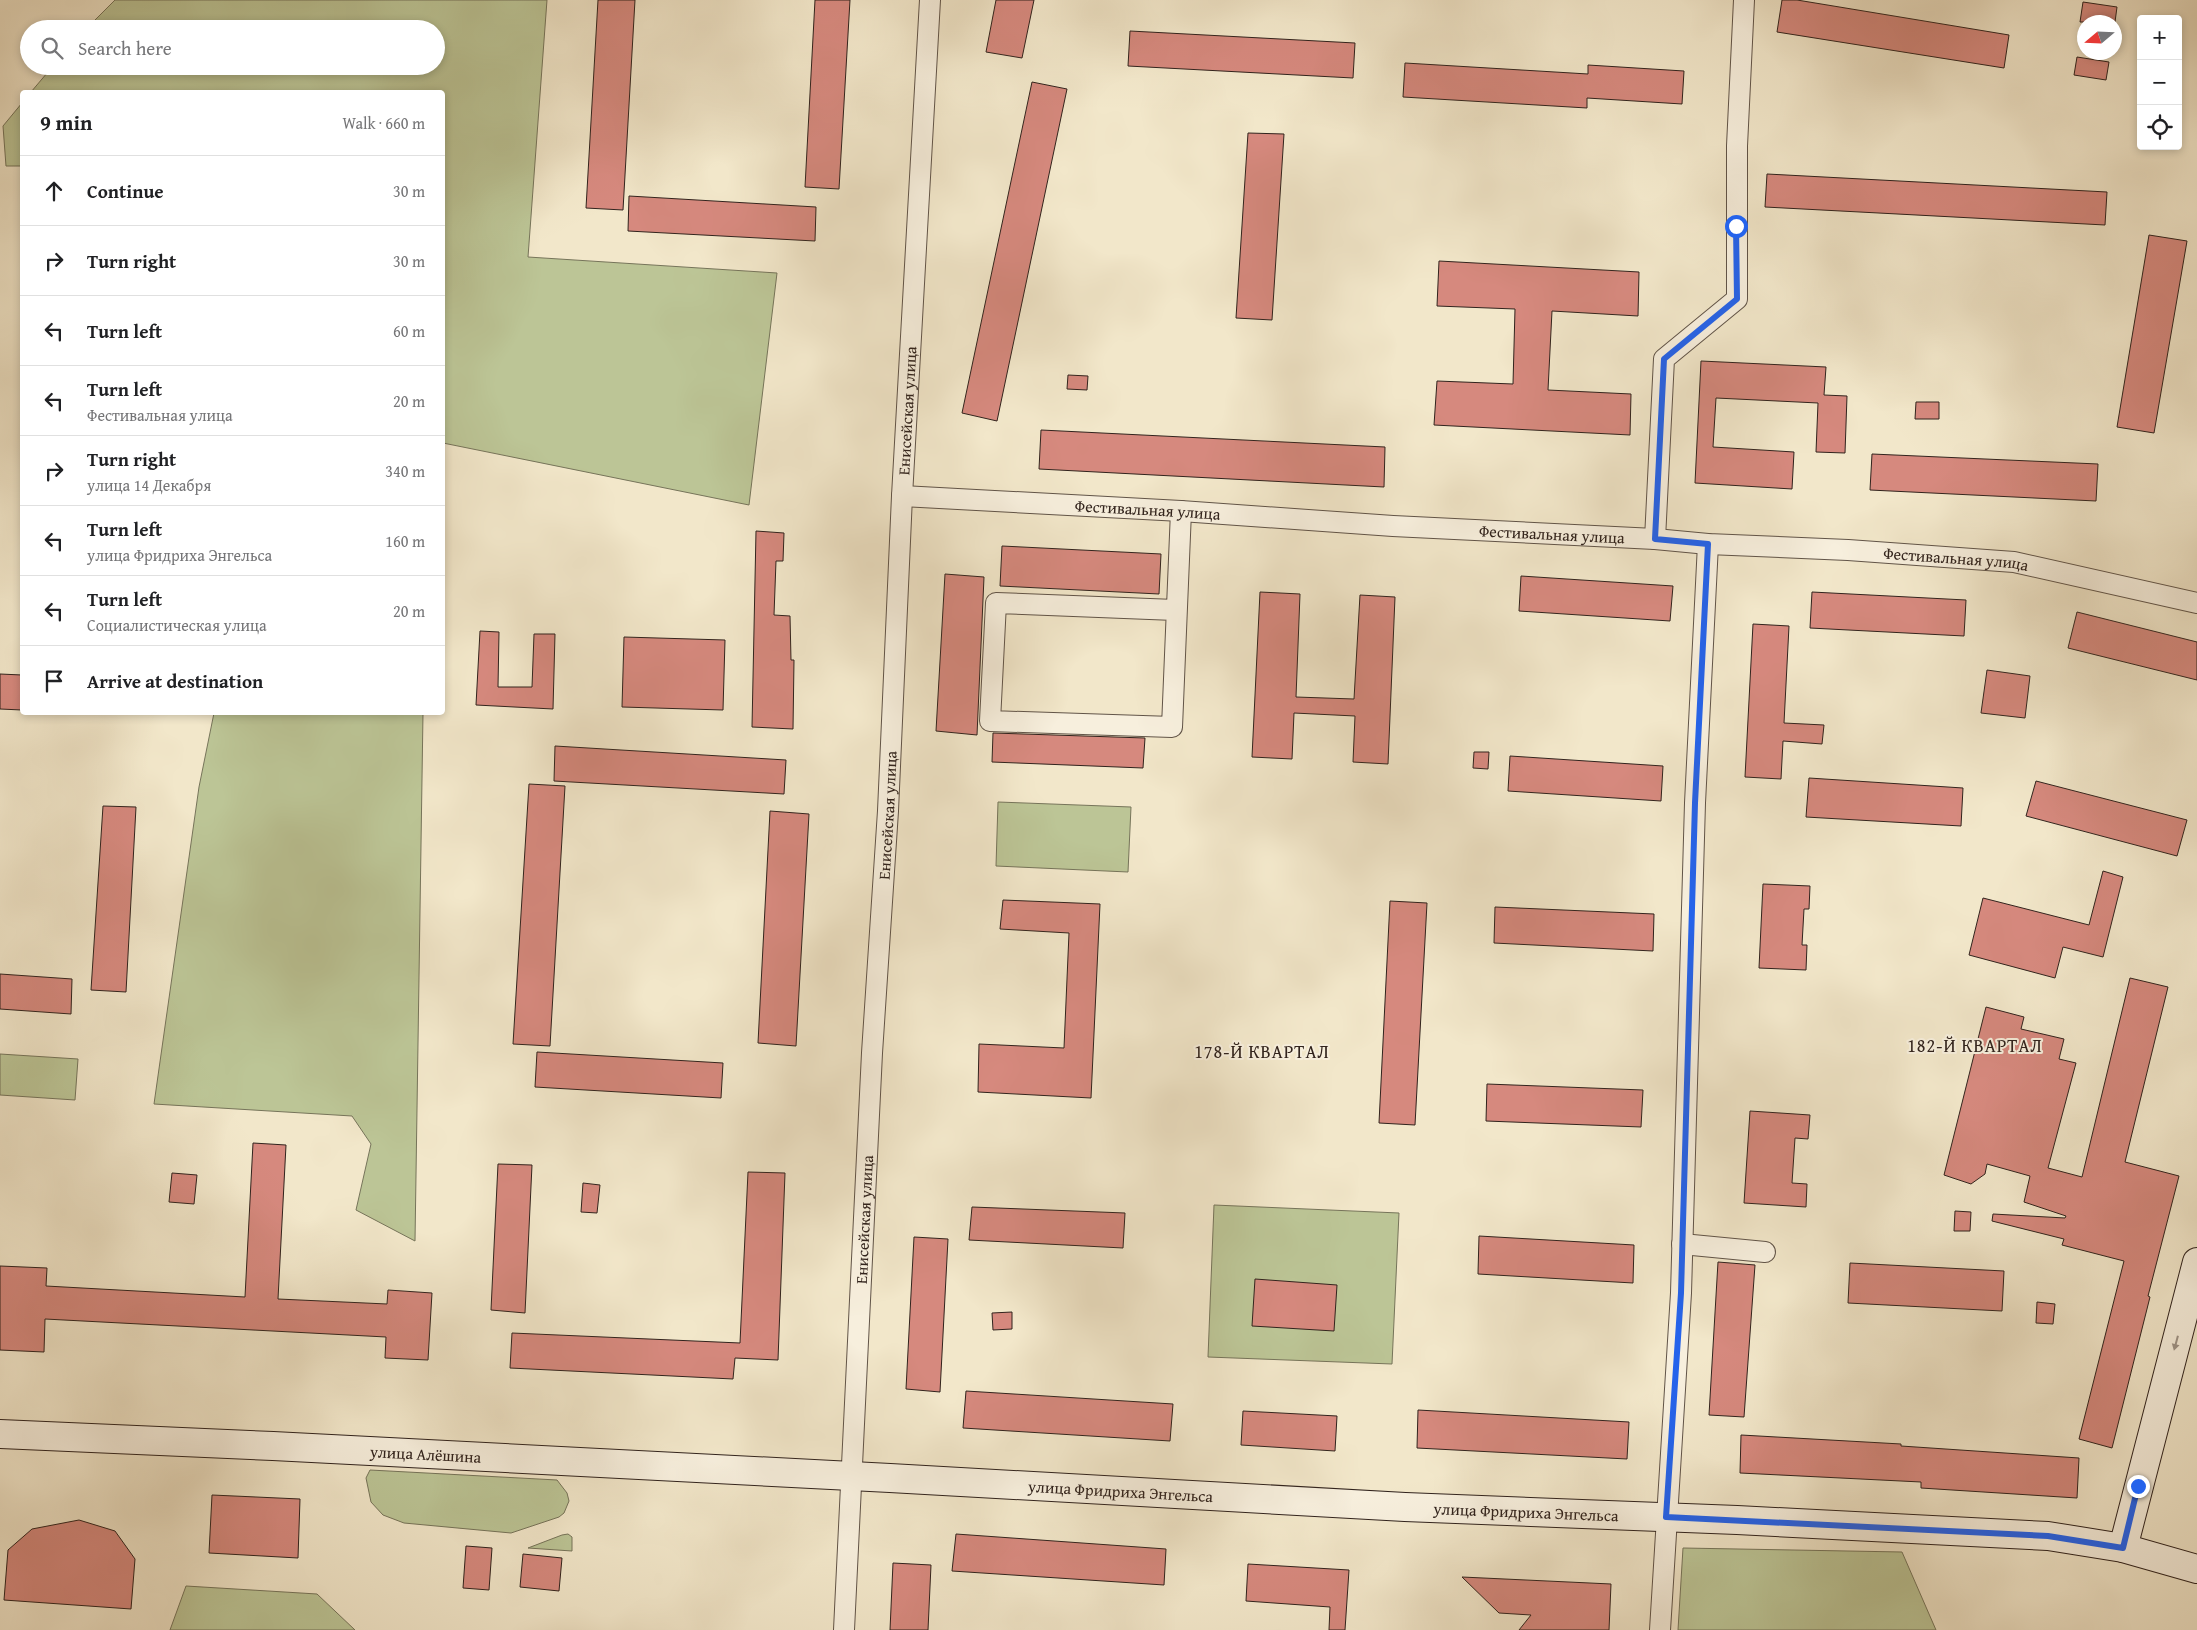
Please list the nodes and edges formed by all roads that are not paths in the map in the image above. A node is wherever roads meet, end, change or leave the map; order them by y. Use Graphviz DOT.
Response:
graph roads {
  1 [pos="930,0"];
  2 [pos="1744,0"];
  3 [pos="902,496"];
  4 [pos="1180,511"];
  5 [pos="1655,539"];
  6 [pos="1708,544"];
  7 [pos="2197,603"];
  8 [pos="1175,610"];
  9 [pos="1682,1244"];
  10 [pos="1765,1252"];
  11 [pos="2197,1262"];
  12 [pos="0,1434"];
  13 [pos="851,1476"];
  14 [pos="1666,1517"];
  15 [pos="2123,1548"];
  16 [pos="2197,1569"];
  17 [pos="844,1630"];
  18 [pos="1660,1630"];
  1 -- 3 [label="street, Енисейская улица"];
  2 -- 5 [label="street"];
  3 -- 4 [label="street, Фестивальная улица"];
  3 -- 13 [label="street, Енисейская улица"];
  4 -- 5 [label="street, Фестивальная улица"];
  4 -- 8 [label="street"];
  5 -- 6 [label="street, Фестивальная улица"];
  6 -- 7 [label="street, Фестивальная улица"];
  6 -- 9 [label="street"];
  8 -- 8 [label="street"];
  9 -- 10 [label="street"];
  9 -- 14 [label="street"];
  11 -- 15 [label="street, one-way"];
  12 -- 13 [label="street, улица Алёшина"];
  13 -- 14 [label="street, улица Фридриха Энгельса"];
  13 -- 17 [label="street, Енисейская улица"];
  14 -- 15 [label="street, улица Фридриха Энгельса"];
  14 -- 18 [label="street"];
  15 -- 16 [label="street, улица Фридриха Энгельса"];
}
